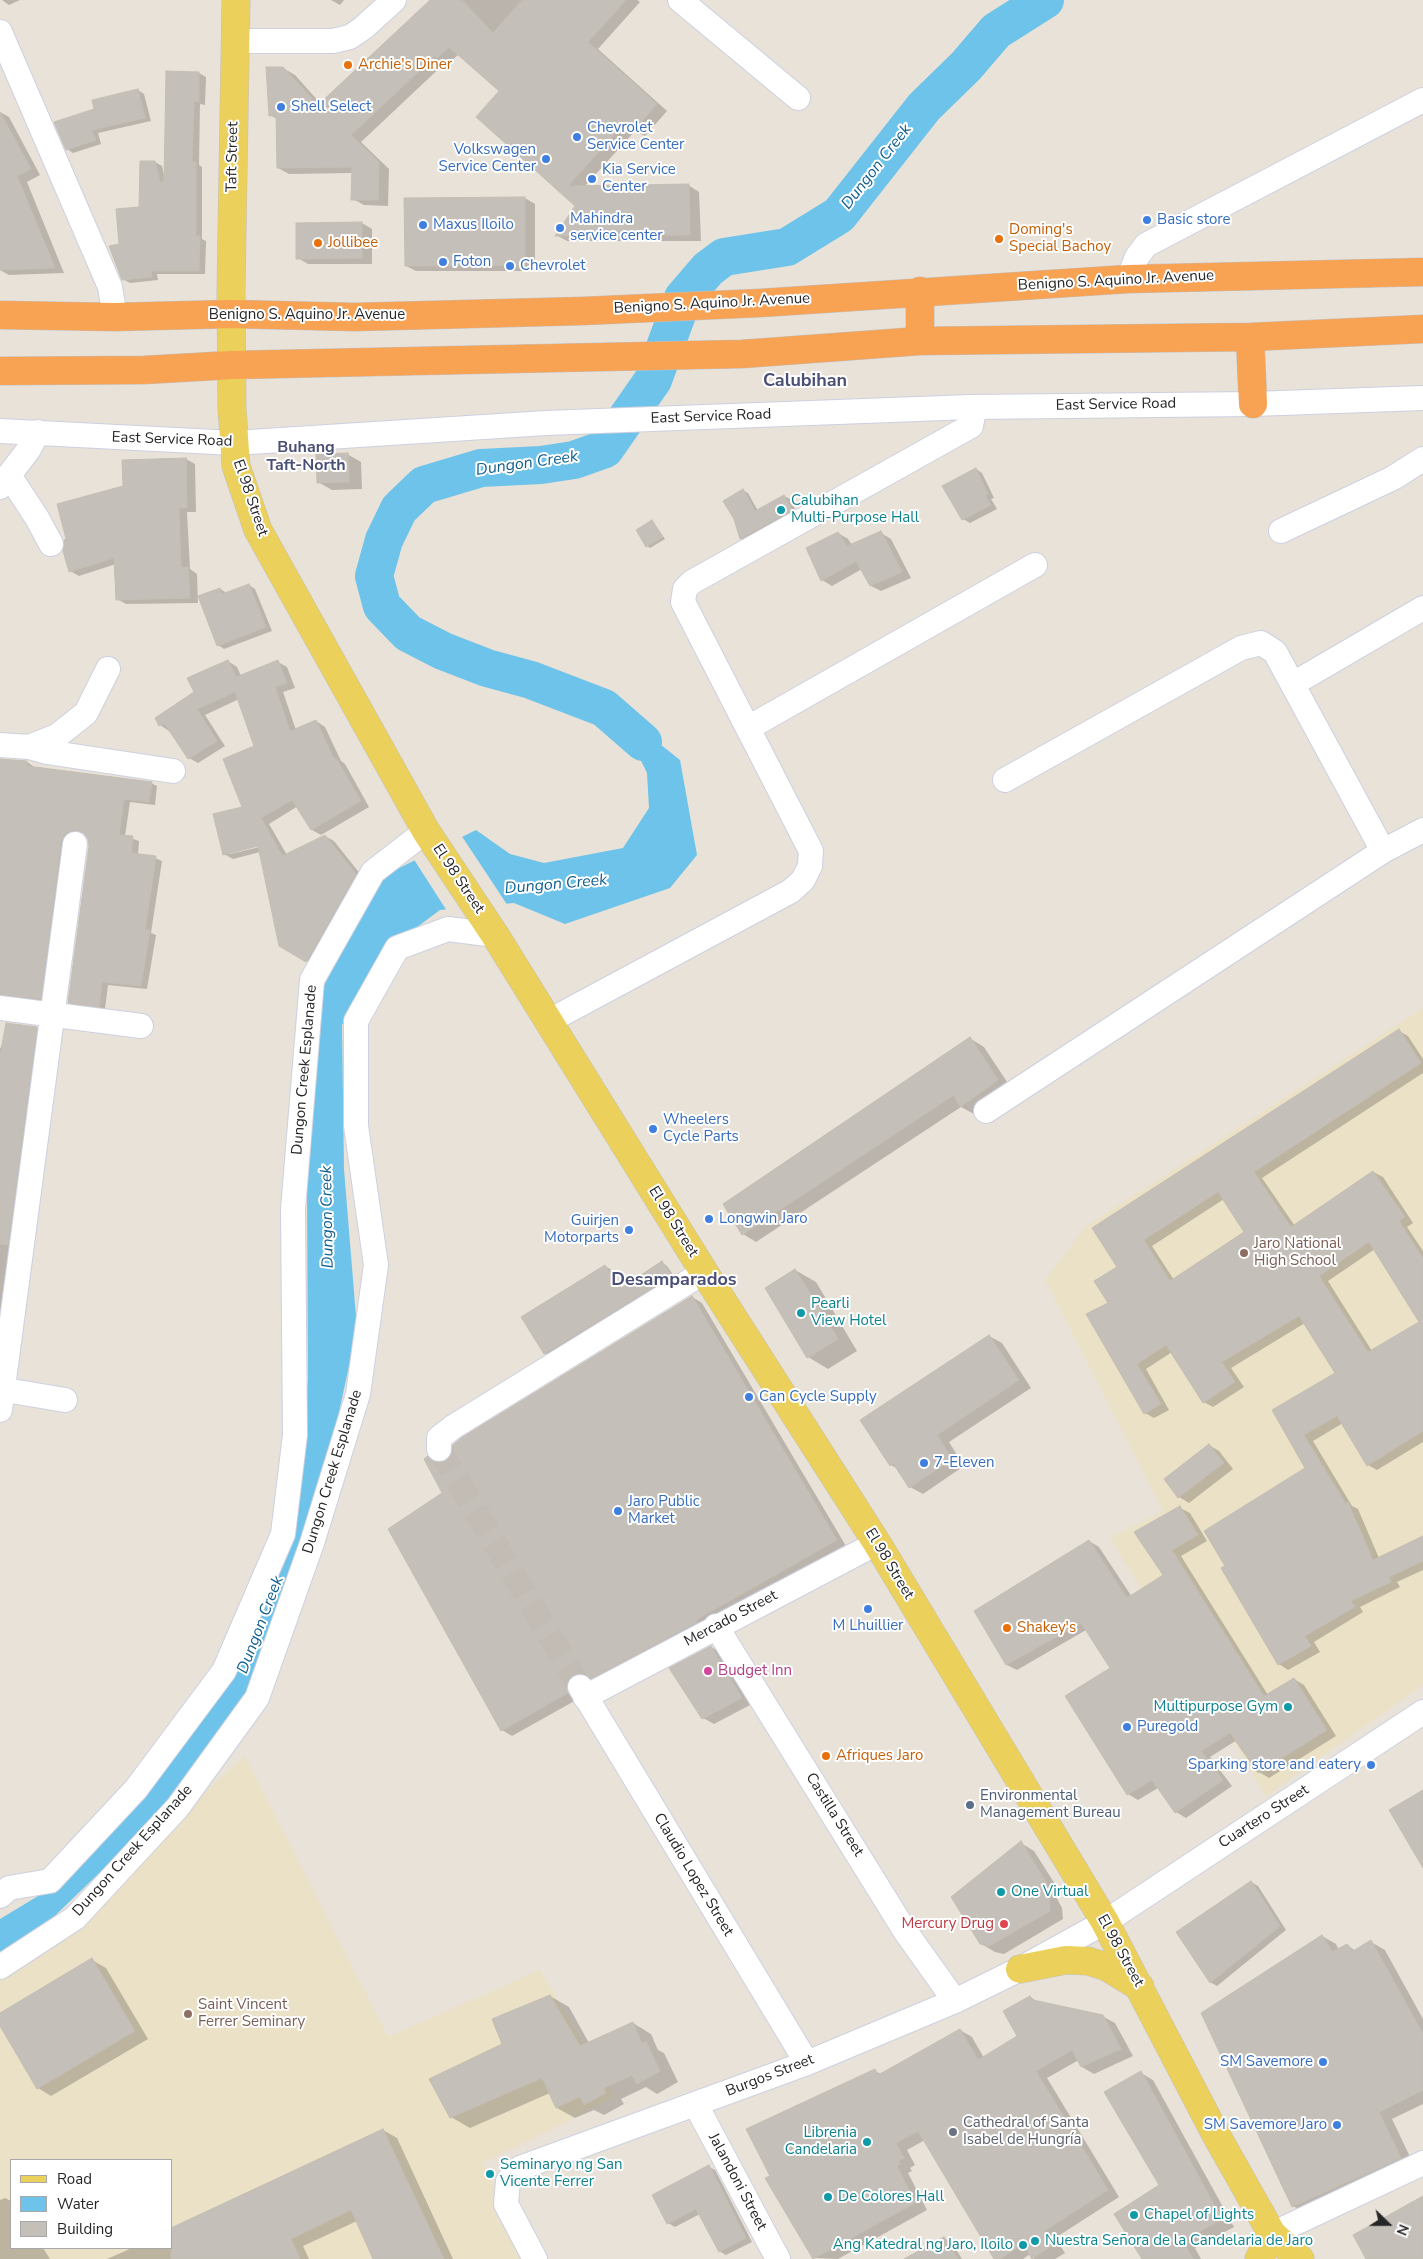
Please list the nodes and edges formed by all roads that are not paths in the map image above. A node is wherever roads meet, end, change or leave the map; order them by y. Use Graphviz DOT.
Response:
graph roads {
  1 [pos="236,0"];
  2 [pos="394,0"];
  3 [pos="680,0"];
  4 [pos="0,32"];
  5 [pos="234,41"];
  6 [pos="798,98"];
  7 [pos="1423,100"];
  8 [pos="1423,272"];
  9 [pos="1128,279"];
  10 [pos="920,291"];
  11 [pos="231,314"];
  12 [pos="0,315"];
  13 [pos="115,317"];
  14 [pos="1423,329"];
  15 [pos="1250,337"];
  16 [pos="920,342"];
  17 [pos="232,365"];
  18 [pos="0,371"];
  19 [pos="1423,398"];
  20 [pos="1253,404"];
  21 [pos="970,407"];
  22 [pos="0,431"];
  23 [pos="38,432"];
  24 [pos="234,443"];
  25 [pos="1423,459"];
  26 [pos="5,481"];
  27 [pos="1281,531"];
  28 [pos="50,544"];
  29 [pos="1036,565"];
  30 [pos="1423,608"];
  31 [pos="108,669"];
  32 [pos="1293,684"];
  33 [pos="748,728"];
  34 [pos="0,745"];
  35 [pos="29,747"];
  36 [pos="173,771"];
  37 [pos="1005,780"];
  38 [pos="1423,830"];
  39 [pos="426,831"];
  40 [pos="74,844"];
  41 [pos="1383,851"];
  42 [pos="495,935"];
  43 [pos="0,1008"];
  44 [pos="52,1014"];
  45 [pos="549,1021"];
  46 [pos="141,1026"];
  47 [pos="986,1111"];
  48 [pos="704,1272"];
  49 [pos="1,1396"];
  50 [pos="65,1400"];
  51 [pos="439,1444"];
  52 [pos="877,1543"];
  53 [pos="716,1626"];
  54 [pos="582,1692"];
  55 [pos="1423,1712"];
  56 [pos="0,1896"];
  57 [pos="1105,1922"];
  58 [pos="0,1967"];
  59 [pos="1020,1969"];
  60 [pos="1141,1988"];
  61 [pos="955,2001"];
  62 [pos="808,2063"];
  63 [pos="696,2105"];
  64 [pos="1423,2163"];
  65 [pos="1272,2234"];
  66 [pos="535,2259"];
  67 [pos="778,2259"];
  68 [pos="1259,2259"];
  69 [pos="1300,2259"];
  1 -- 5 [label="main road, Taft Street"];
  2 -- 5 [label="street"];
  3 -- 6 [label="street"];
  4 -- 13 [label="street"];
  5 -- 11 [label="main road, Taft Street"];
  7 -- 9 [label="street"];
  8 -- 9 [label="highway, Benigno S. Aquino Jr. Avenue"];
  9 -- 10 [label="highway, Benigno S. Aquino Jr. Avenue"];
  10 -- 11 [label="highway, Benigno S. Aquino Jr. Avenue"];
  10 -- 16 [label="highway"];
  11 -- 13 [label="highway, Benigno S. Aquino Jr. Avenue"];
  11 -- 17 [label="main road, El 98 Street"];
  12 -- 13 [label="highway, Benigno S. Aquino Jr. Avenue"];
  14 -- 15 [label="highway"];
  15 -- 16 [label="highway"];
  15 -- 20 [label="highway"];
  16 -- 17 [label="highway"];
  17 -- 18 [label="highway"];
  17 -- 24 [label="main road, El 98 Street"];
  19 -- 20 [label="street, East Service Road"];
  20 -- 21 [label="street, East Service Road"];
  21 -- 24 [label="street, East Service Road"];
  21 -- 33 [label="street"];
  22 -- 23 [label="street, East Service Road"];
  23 -- 24 [label="street, East Service Road"];
  23 -- 26 [label="street"];
  24 -- 39 [label="main road, El 98 Street"];
  25 -- 27 [label="street"];
  26 -- 28 [label="street"];
  29 -- 33 [label="street"];
  30 -- 32 [label="street"];
  31 -- 35 [label="street"];
  32 -- 37 [label="street"];
  32 -- 41 [label="street"];
  33 -- 45 [label="street"];
  34 -- 35 [label="street"];
  35 -- 36 [label="street"];
  38 -- 41 [label="street"];
  39 -- 42 [label="main road, El 98 Street"];
  39 -- 56 [label="street, Dungon Creek Esplanade"];
  40 -- 44 [label="street"];
  41 -- 47 [label="street"];
  42 -- 45 [label="main road, El 98 Street"];
  42 -- 58 [label="street, Dungon Creek Esplanade"];
  43 -- 44 [label="street"];
  44 -- 46 [label="street"];
  44 -- 49 [label="street"];
  45 -- 48 [label="main road, El 98 Street"];
  48 -- 51 [label="street"];
  48 -- 52 [label="main road, El 98 Street"];
  49 -- 50 [label="street"];
  52 -- 53 [label="street, Mercado Street"];
  52 -- 57 [label="main road, El 98 Street"];
  53 -- 54 [label="street, Mercado Street"];
  53 -- 61 [label="street, Castilla Street"];
  54 -- 62 [label="street, Claudio Lopez Street"];
  55 -- 57 [label="street, Cuartero Street"];
  57 -- 59 [label="street, Burgos Street"];
  57 -- 60 [label="main road, El 98 Street"];
  59 -- 60 [label="main road"];
  59 -- 61 [label="street, Burgos Street"];
  60 -- 65 [label="main road, El 98 Street"];
  61 -- 62 [label="street, Burgos Street"];
  62 -- 63 [label="street, Burgos Street"];
  63 -- 66 [label="street, Burgos Street"];
  63 -- 67 [label="street, Jalandoni Street"];
  64 -- 65 [label="street"];
  65 -- 68 [label="main road"];
  65 -- 69 [label="main road, El 98 Street"];
}
